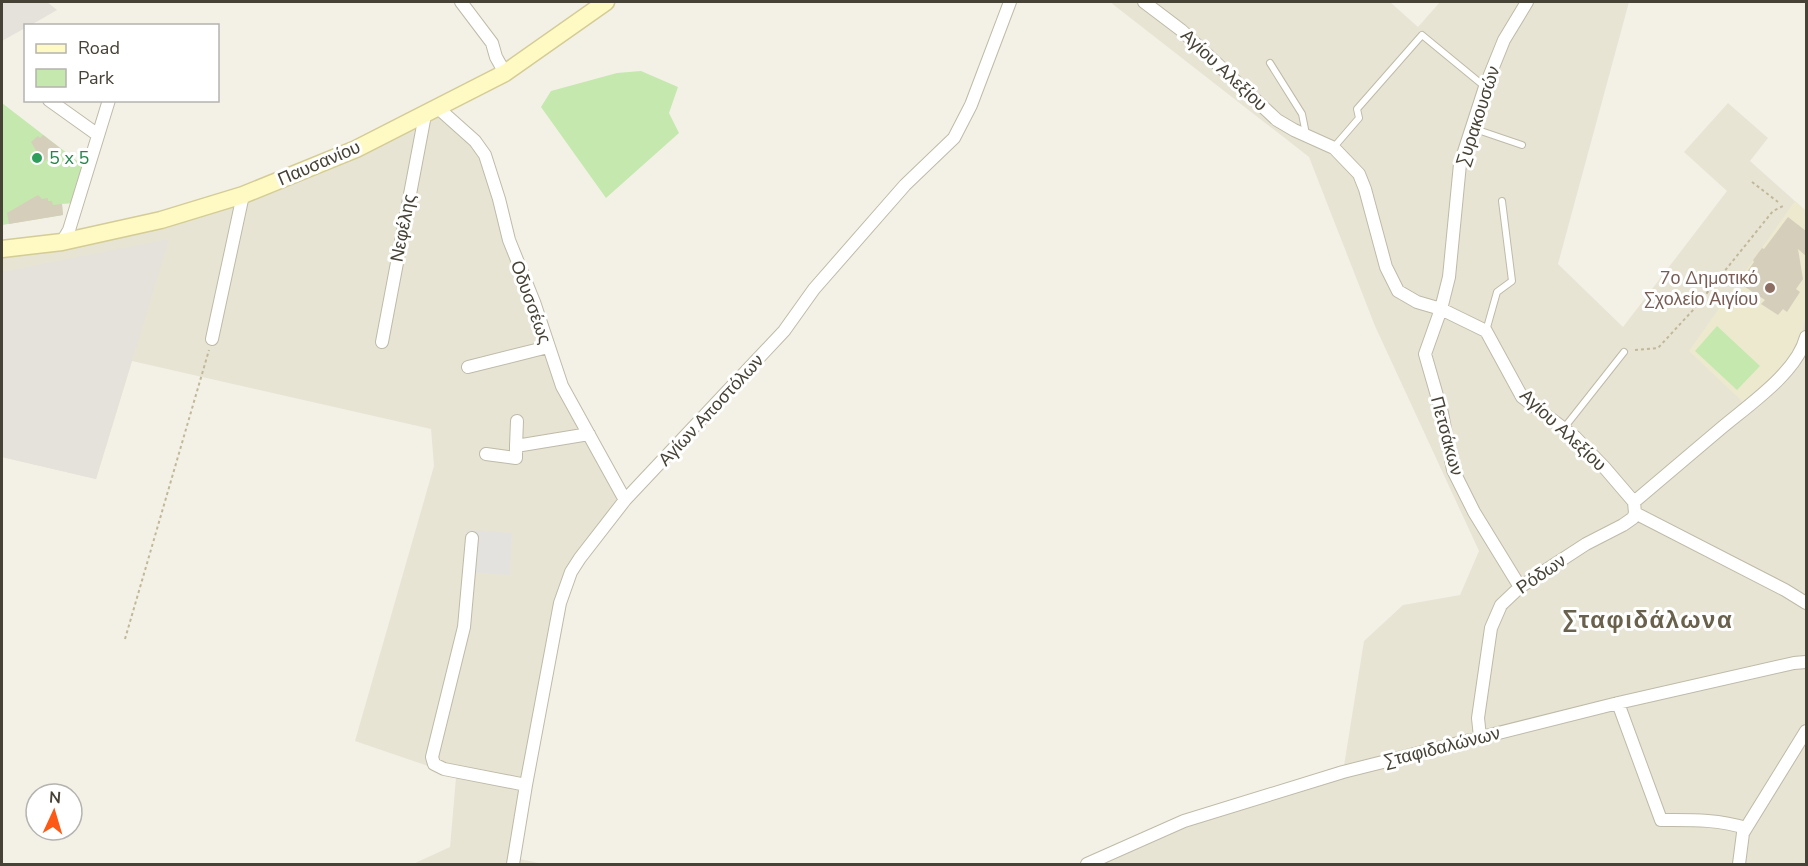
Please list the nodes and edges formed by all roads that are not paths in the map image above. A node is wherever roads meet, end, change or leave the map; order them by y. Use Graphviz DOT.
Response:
graph roads {
  1 [pos="461,2"];
  2 [pos="606,2"];
  3 [pos="1010,2"];
  4 [pos="1144,2"];
  5 [pos="1527,2"];
  6 [pos="1270,63"];
  7 [pos="505,73"];
  8 [pos="1485,87"];
  9 [pos="52,102"];
  10 [pos="108,102"];
  11 [pos="432,111"];
  12 [pos="1472,128"];
  13 [pos="98,135"];
  14 [pos="1306,135"];
  15 [pos="1522,145"];
  16 [pos="1334,148"];
  17 [pos="243,195"];
  18 [pos="1502,201"];
  19 [pos="62,242"];
  20 [pos="2,249"];
  21 [pos="1441,309"];
  22 [pos="1486,331"];
  23 [pos="212,339"];
  24 [pos="381,342"];
  25 [pos="1806,345"];
  26 [pos="548,347"];
  27 [pos="1624,352"];
  28 [pos="468,367"];
  29 [pos="516,421"];
  30 [pos="1564,428"];
  31 [pos="589,435"];
  32 [pos="516,446"];
  33 [pos="486,454"];
  34 [pos="626,500"];
  35 [pos="1635,507"];
  36 [pos="472,538"];
  37 [pos="1520,587"];
  38 [pos="1806,603"];
  39 [pos="1806,662"];
  40 [pos="1618,703"];
  41 [pos="1806,731"];
  42 [pos="1480,737"];
  43 [pos="526,785"];
  44 [pos="1746,828"];
  45 [pos="513,864"];
  46 [pos="1087,864"];
  47 [pos="1739,864"];
  1 -- 7 [label="street"];
  2 -- 7 [label="street, Παυσανίου"];
  3 -- 34 [label="street, Αγίων Αποστόλων"];
  4 -- 14 [label="street, Αγίου Αλεξίου"];
  5 -- 8 [label="street, Συρακουσών"];
  6 -- 14 [label="lane, Αγίου Αλεξίου"];
  7 -- 11 [label="street, Παυσανίου"];
  8 -- 12 [label="street, Συρακουσών"];
  8 -- 16 [label="lane"];
  9 -- 13 [label="street"];
  10 -- 13 [label="street"];
  11 -- 17 [label="street, Παυσανίου"];
  11 -- 24 [label="street, Νεφέλης"];
  11 -- 26 [label="street, Οδυσσέως"];
  12 -- 15 [label="lane"];
  12 -- 21 [label="street, Συρακουσών"];
  13 -- 19 [label="street"];
  14 -- 16 [label="street, Αγίου Αλεξίου"];
  16 -- 21 [label="street, Αγίου Αλεξίου"];
  17 -- 19 [label="street, Παυσανίου"];
  17 -- 23 [label="street"];
  18 -- 22 [label="lane"];
  19 -- 20 [label="street, Παυσανίου"];
  21 -- 22 [label="street, Αγίου Αλεξίου"];
  21 -- 37 [label="street, Πετσάκων"];
  22 -- 30 [label="street, Αγίου Αλεξίου"];
  25 -- 35 [label="street, Ρόδων"];
  26 -- 28 [label="street"];
  26 -- 31 [label="street, Οδυσσέως"];
  27 -- 30 [label="lane"];
  29 -- 32 [label="street"];
  30 -- 35 [label="street, Αγίου Αλεξίου"];
  31 -- 32 [label="street"];
  31 -- 34 [label="street, Οδυσσέως"];
  32 -- 33 [label="street"];
  34 -- 43 [label="street, Αγίων Αποστόλων"];
  35 -- 37 [label="street, Ρόδων"];
  35 -- 38 [label="street, Αγίου Αλεξίου"];
  36 -- 43 [label="street"];
  37 -- 42 [label="street, Ρόδων"];
  39 -- 40 [label="street, Σταφιδαλώνων"];
  40 -- 42 [label="street, Σταφιδαλώνων"];
  40 -- 44 [label="street"];
  41 -- 44 [label="street"];
  42 -- 46 [label="street, Σταφιδαλώνων"];
  43 -- 45 [label="street, Αγίων Αποστόλων"];
  44 -- 47 [label="street"];
}
